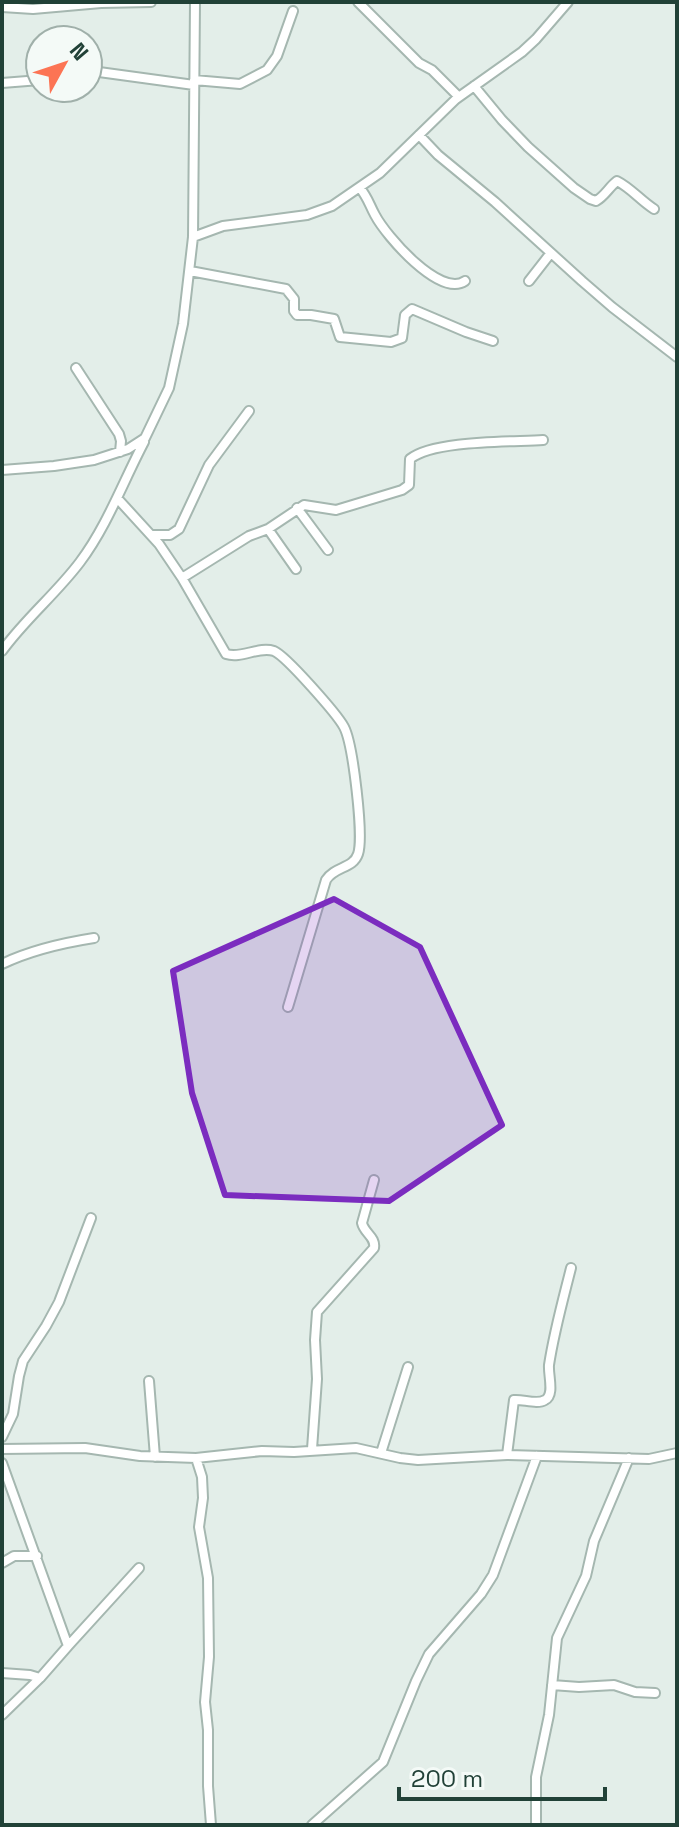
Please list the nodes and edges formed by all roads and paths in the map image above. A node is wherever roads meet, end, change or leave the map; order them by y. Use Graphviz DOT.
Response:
graph roads {
  1 [pos="151,2"];
  2 [pos="195,2"];
  3 [pos="358,2"];
  4 [pos="568,2"];
  5 [pos="2,7"];
  6 [pos="293,11"];
  7 [pos="104,73"];
  8 [pos="24,81"];
  9 [pos="2,83"];
  10 [pos="194,83"];
  11 [pos="474,86"];
  12 [pos="459,97"];
  13 [pos="419,135"];
  14 [pos="360,188"];
  15 [pos="654,209"];
  16 [pos="193,237"];
  17 [pos="550,254"];
  18 [pos="190,271"];
  19 [pos="465,281"];
  20 [pos="529,281"];
  21 [pos="493,341"];
  22 [pos="677,357"];
  23 [pos="76,368"];
  24 [pos="249,411"];
  25 [pos="145,438"];
  26 [pos="543,440"];
  27 [pos="120,452"];
  28 [pos="2,470"];
  29 [pos="117,498"];
  30 [pos="297,508"];
  31 [pos="268,529"];
  32 [pos="151,535"];
  33 [pos="328,550"];
  34 [pos="296,569"];
  35 [pos="182,578"];
  36 [pos="2,651"];
  37 [pos="94,938"];
  38 [pos="2,964"];
  39 [pos="288,1007"];
  40 [pos="374,1180"];
  41 [pos="91,1218"];
  42 [pos="571,1268"];
  43 [pos="408,1367"];
  44 [pos="149,1381"];
  45 [pos="2,1437"];
  46 [pos="2,1449"];
  47 [pos="312,1449"];
  48 [pos="381,1453"];
  49 [pos="677,1453"];
  50 [pos="507,1455"];
  51 [pos="537,1456"];
  52 [pos="155,1457"];
  53 [pos="196,1458"];
  54 [pos="629,1458"];
  55 [pos="2,1463"];
  56 [pos="37,1556"];
  57 [pos="2,1563"];
  58 [pos="139,1568"];
  59 [pos="68,1646"];
  60 [pos="2,1673"];
  61 [pos="40,1678"];
  62 [pos="552,1685"];
  63 [pos="655,1693"];
  64 [pos="2,1715"];
  65 [pos="211,1825"];
  66 [pos="312,1825"];
  67 [pos="536,1825"];
  1 -- 5 [label="street"];
  2 -- 10 [label="street"];
  3 -- 12 [label="street"];
  4 -- 11 [label="street"];
  6 -- 10 [label="street"];
  7 -- 10 [label="street"];
  8 -- 9 [label="street"];
  10 -- 16 [label="street"];
  11 -- 12 [label="street"];
  11 -- 15 [label="street"];
  12 -- 13 [label="street"];
  13 -- 14 [label="street"];
  13 -- 17 [label="street"];
  14 -- 16 [label="street"];
  14 -- 19 [label="street"];
  16 -- 18 [label="street"];
  17 -- 20 [label="street"];
  17 -- 22 [label="street"];
  18 -- 21 [label="street"];
  18 -- 25 [label="street"];
  23 -- 27 [label="street"];
  24 -- 32 [label="street"];
  25 -- 27 [label="street"];
  25 -- 29 [label="street"];
  26 -- 30 [label="street"];
  27 -- 28 [label="street"];
  29 -- 32 [label="street"];
  29 -- 36 [label="street"];
  30 -- 31 [label="street"];
  30 -- 33 [label="street"];
  31 -- 34 [label="street"];
  31 -- 35 [label="street"];
  32 -- 35 [label="street"];
  35 -- 39 [label="street"];
  37 -- 38 [label="street"];
  40 -- 47 [label="street"];
  41 -- 45 [label="street"];
  42 -- 50 [label="street"];
  43 -- 48 [label="street"];
  44 -- 52 [label="street"];
  46 -- 52 [label="street"];
  47 -- 48 [label="street"];
  47 -- 53 [label="street"];
  48 -- 50 [label="street"];
  49 -- 54 [label="street"];
  50 -- 51 [label="street"];
  51 -- 54 [label="street"];
  51 -- 66 [label="street"];
  52 -- 53 [label="street"];
  53 -- 65 [label="street"];
  54 -- 62 [label="street"];
  55 -- 56 [label="street"];
  56 -- 57 [label="street"];
  56 -- 59 [label="street"];
  58 -- 59 [label="street"];
  59 -- 61 [label="street"];
  60 -- 61 [label="street"];
  61 -- 64 [label="street"];
  62 -- 63 [label="street"];
  62 -- 67 [label="street"];
}
